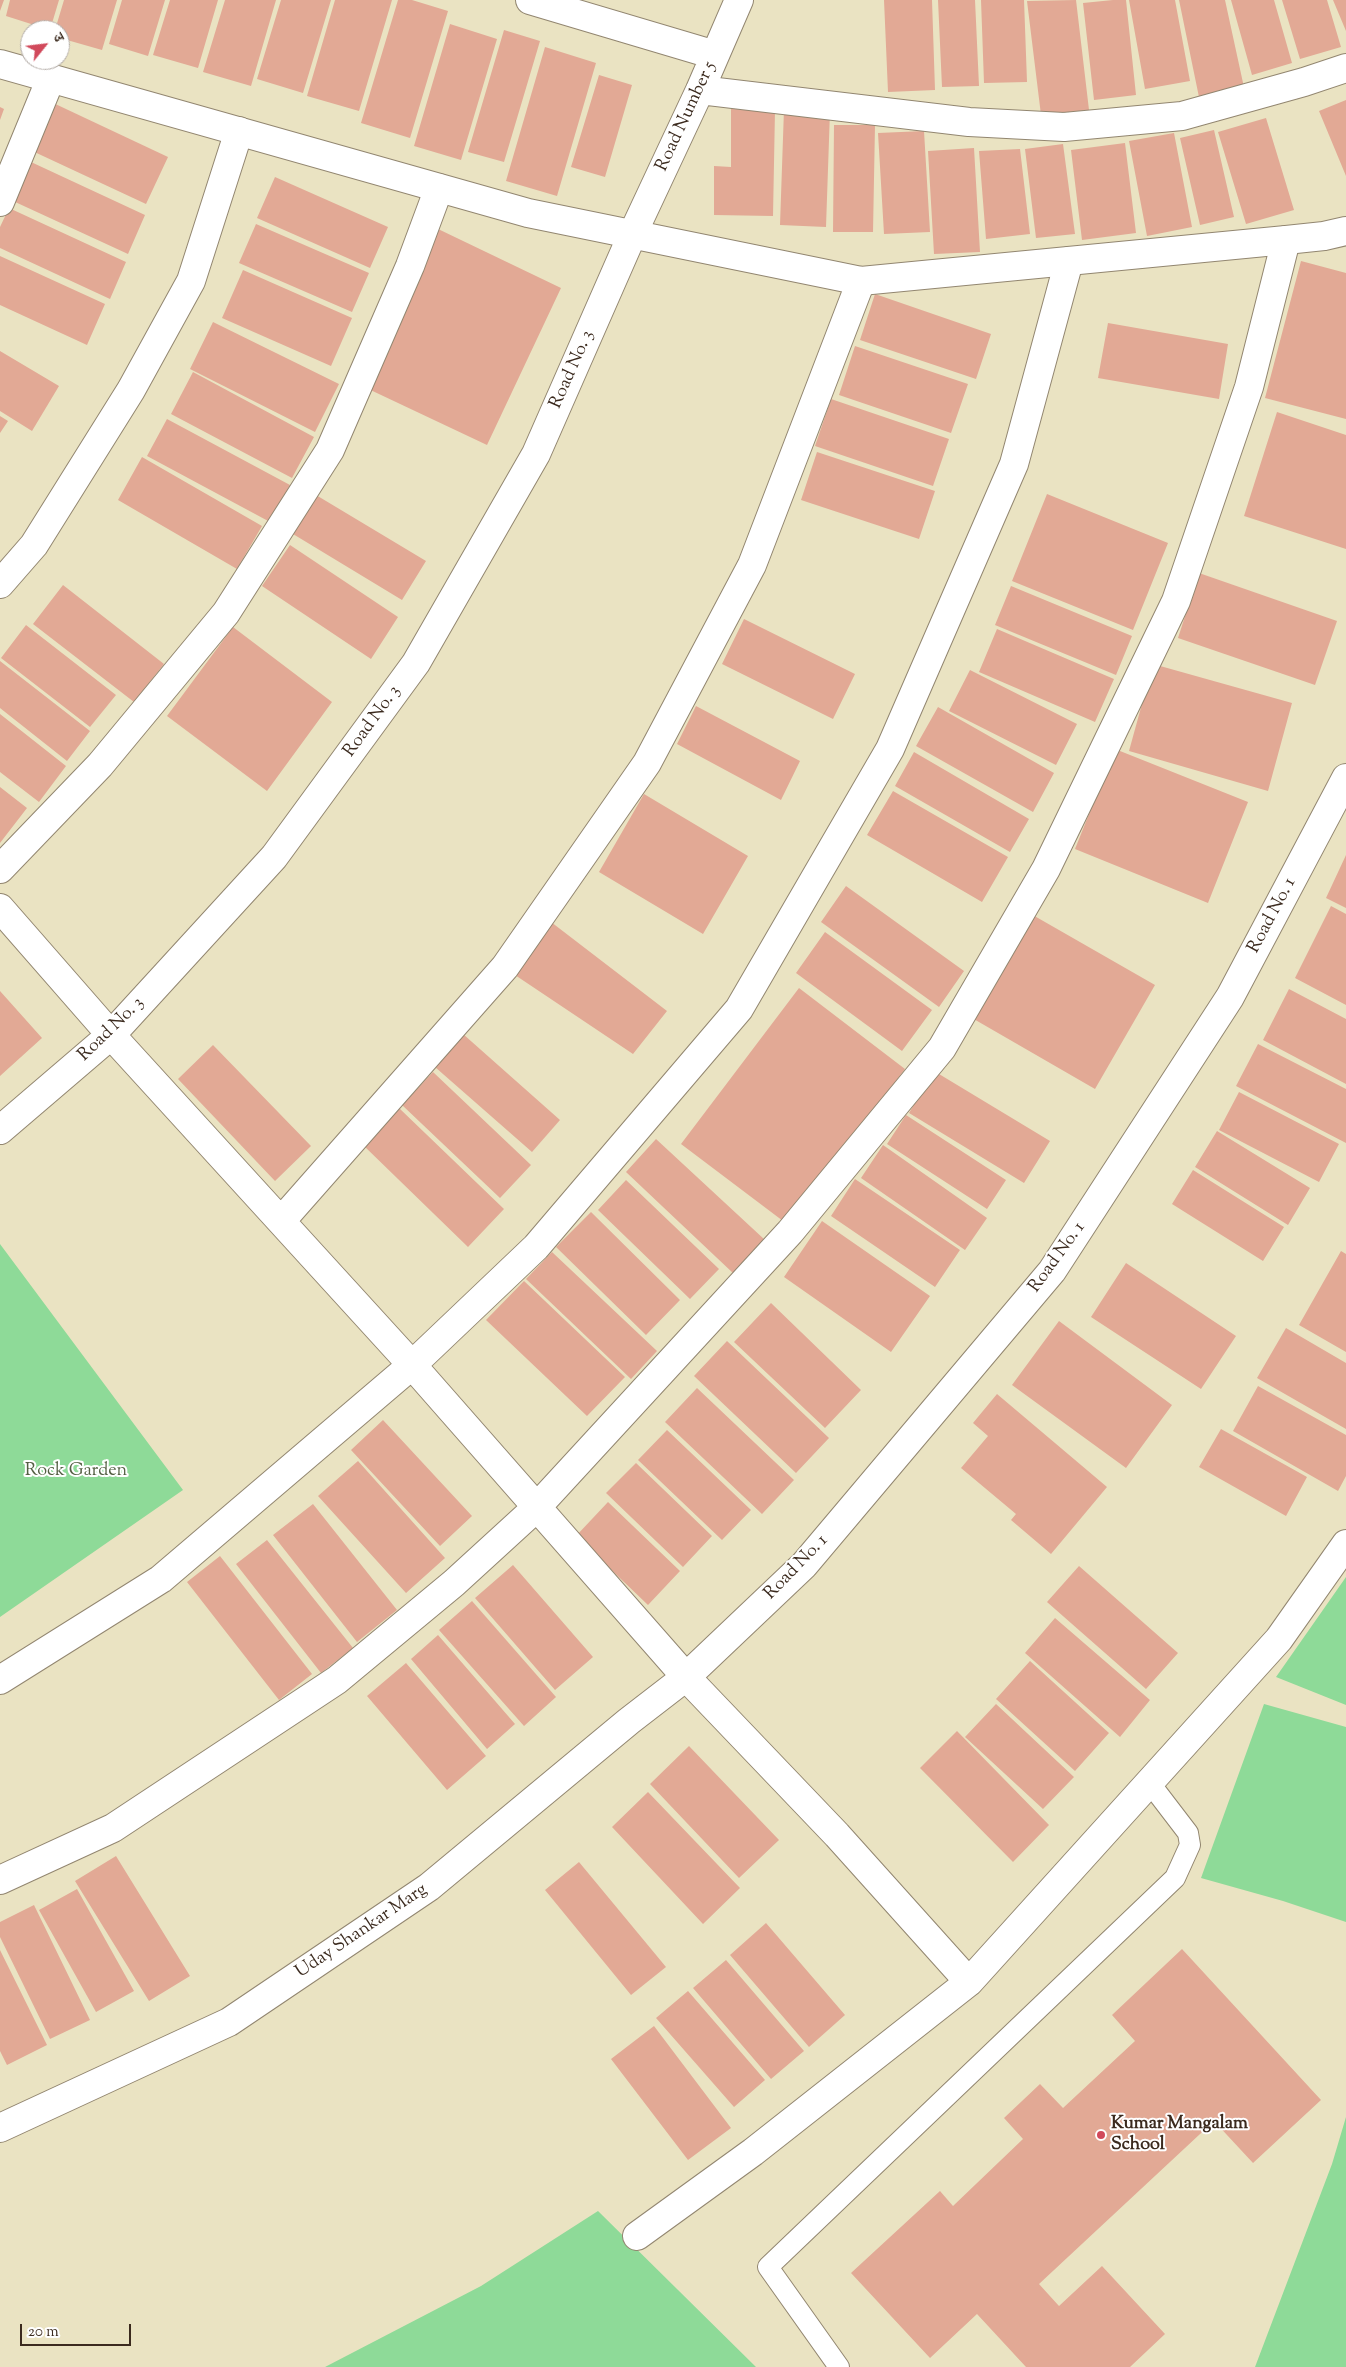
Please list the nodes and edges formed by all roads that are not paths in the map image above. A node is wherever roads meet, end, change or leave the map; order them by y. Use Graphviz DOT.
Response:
graph roads {
  1 [pos="530,0"];
  2 [pos="739,0"];
  3 [pos="715,55"];
  4 [pos="0,64"];
  5 [pos="1346,68"];
  6 [pos="52,78"];
  7 [pos="700,90"];
  8 [pos="239,131"];
  9 [pos="439,188"];
  10 [pos="0,202"];
  11 [pos="1346,231"];
  12 [pos="633,233"];
  13 [pos="1286,240"];
  14 [pos="1069,261"];
  15 [pos="861,281"];
  16 [pos="0,584"];
  17 [pos="1346,778"];
  18 [pos="0,869"];
  19 [pos="0,908"];
  20 [pos="111,1035"];
  21 [pos="0,1130"];
  22 [pos="282,1220"];
  23 [pos="412,1365"];
  24 [pos="536,1508"];
  25 [pos="1346,1544"];
  26 [pos="686,1677"];
  27 [pos="0,1680"];
  28 [pos="1149,1782"];
  29 [pos="0,1880"];
  30 [pos="969,1982"];
  31 [pos="0,2128"];
  32 [pos="637,2236"];
  33 [pos="839,2367"];
  1 -- 3 [label="street"];
  2 -- 3 [label="street, Road Number 5"];
  3 -- 7 [label="street, Road Number 5"];
  4 -- 6 [label="street"];
  5 -- 7 [label="street"];
  6 -- 8 [label="street"];
  6 -- 10 [label="street"];
  7 -- 12 [label="street, Road Number 5"];
  8 -- 9 [label="street"];
  8 -- 16 [label="street"];
  9 -- 12 [label="street"];
  9 -- 18 [label="street"];
  11 -- 13 [label="street"];
  12 -- 15 [label="street"];
  12 -- 20 [label="street, Road No. 3"];
  13 -- 14 [label="street"];
  13 -- 24 [label="street"];
  14 -- 15 [label="street"];
  14 -- 23 [label="street"];
  15 -- 22 [label="street"];
  17 -- 26 [label="street, Road No. 1"];
  19 -- 20 [label="street"];
  20 -- 21 [label="street, Road No. 3"];
  20 -- 22 [label="street"];
  22 -- 23 [label="street"];
  23 -- 24 [label="street"];
  23 -- 27 [label="street"];
  24 -- 26 [label="street"];
  24 -- 29 [label="street"];
  25 -- 28 [label="street"];
  26 -- 30 [label="street"];
  26 -- 31 [label="street, Uday Shankar Marg"];
  28 -- 30 [label="street"];
  28 -- 33 [label="lane"];
  30 -- 32 [label="street"];
}
